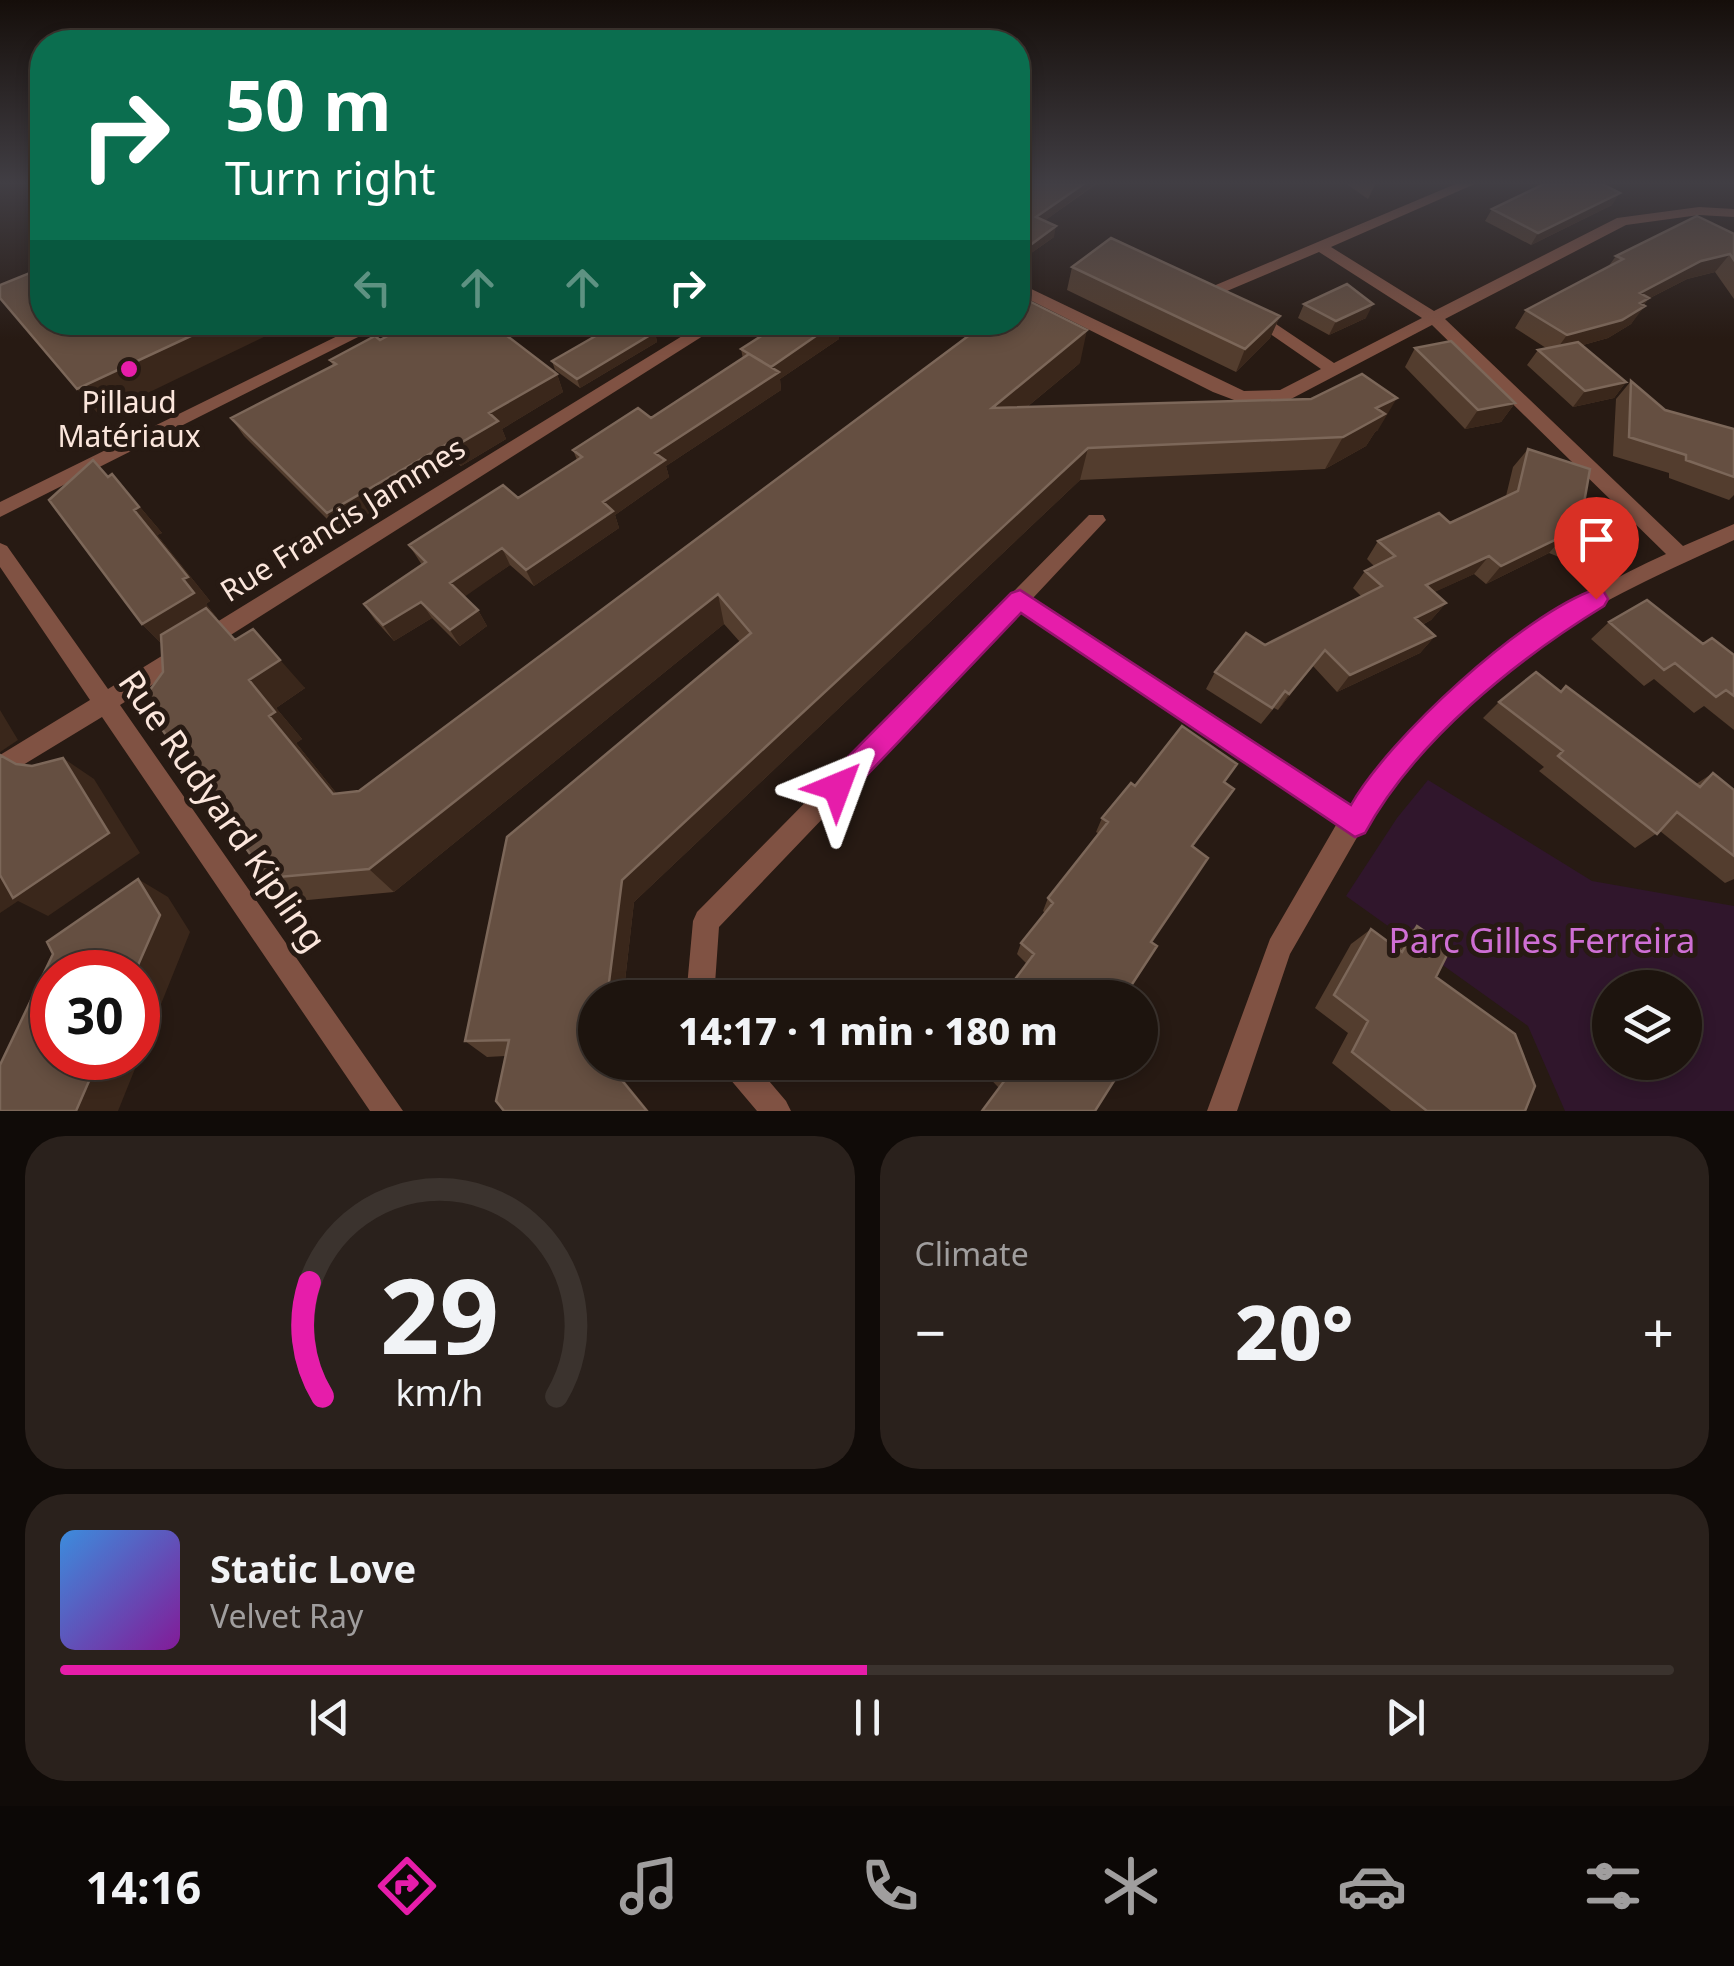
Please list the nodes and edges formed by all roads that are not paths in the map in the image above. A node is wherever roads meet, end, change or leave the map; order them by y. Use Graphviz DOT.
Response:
graph roads {
  1 [pos="1349,235"];
  2 [pos="1595,235"];
  3 [pos="1321,247"];
  4 [pos="1030,294"];
  5 [pos="1434,318"];
  6 [pos="354,335"];
  7 [pos="696,335"];
  8 [pos="1334,370"];
  9 [pos="0,510"];
  10 [pos="1096,520"];
  11 [pos="1734,532"];
  12 [pos="0,551"];
  13 [pos="1682,557"];
  14 [pos="1020,600"];
  15 [pos="104,703"];
  16 [pos="0,768"];
  17 [pos="1355,824"];
  18 [pos="701,980"];
  19 [pos="749,1080"];
  20 [pos="388,1111"];
  21 [pos="776,1111"];
  22 [pos="1222,1111"];
  1 -- 3 [label="street"];
  2 -- 5 [label="street"];
  3 -- 5 [label="street"];
  3 -- 8 [label="street"];
  4 -- 8 [label="street"];
  5 -- 8 [label="street"];
  5 -- 13 [label="street"];
  6 -- 9 [label="street"];
  7 -- 15 [label="street, Rue Francis Jammes"];
  10 -- 14 [label="street"];
  11 -- 13 [label="street"];
  12 -- 15 [label="street, Rue Rudyard Kipling"];
  13 -- 17 [label="street"];
  14 -- 17 [label="street"];
  14 -- 18 [label="street"];
  15 -- 16 [label="street, Rue Francis Jammes"];
  15 -- 20 [label="street, Rue Rudyard Kipling"];
  17 -- 22 [label="street"];
  19 -- 21 [label="street"];
}
